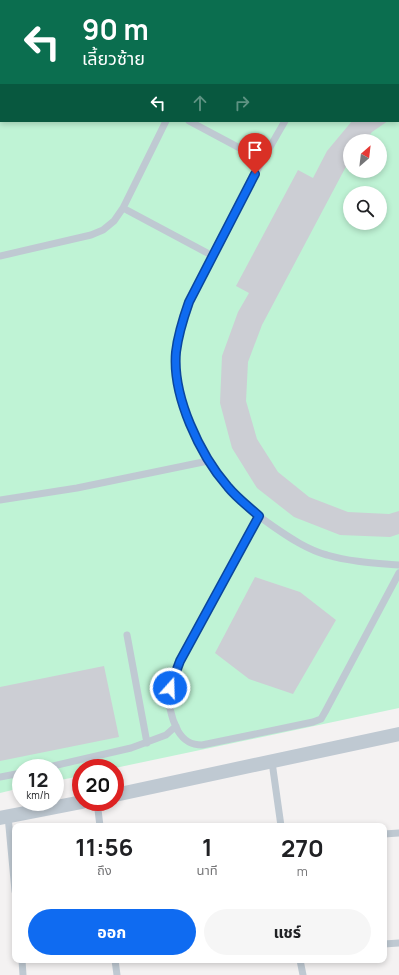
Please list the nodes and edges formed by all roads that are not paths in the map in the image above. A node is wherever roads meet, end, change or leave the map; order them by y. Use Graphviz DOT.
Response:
graph roads {
  1 [pos="166,122"];
  2 [pos="191,122"];
  3 [pos="284,122"];
  4 [pos="262,160"];
  5 [pos="123,208"];
  6 [pos="0,256"];
  7 [pos="213,256"];
  8 [pos="208,461"];
  9 [pos="0,500"];
  10 [pos="259,516"];
  11 [pos="399,565"];
  12 [pos="399,573"];
  13 [pos="127,635"];
  14 [pos="176,726"];
  15 [pos="399,734"];
  16 [pos="147,743"];
  17 [pos="272,762"];
  18 [pos="64,763"];
  19 [pos="12,775"];
  20 [pos="0,777"];
  21 [pos="124,793"];
  22 [pos="72,804"];
  23 [pos="98,811"];
  24 [pos="4,817"];
  25 [pos="100,823"];
  26 [pos="281,823"];
  27 [pos="399,833"];
  28 [pos="387,834"];
  29 [pos="12,871"];
  30 [pos="399,943"];
  31 [pos="387,944"];
  32 [pos="22,963"];
  33 [pos="115,963"];
  34 [pos="300,963"];
  35 [pos="23,975"];
  36 [pos="117,975"];
  37 [pos="302,975"];
  1 -- 5 [label="lane"];
  2 -- 4 [label="lane"];
  3 -- 4 [label="lane"];
  4 -- 7 [label="lane"];
  5 -- 6 [label="lane"];
  5 -- 7 [label="lane"];
  7 -- 8 [label="lane"];
  8 -- 9 [label="lane"];
  8 -- 10 [label="lane"];
  10 -- 11 [label="lane"];
  10 -- 14 [label="lane"];
  12 -- 14 [label="lane"];
  13 -- 16 [label="lane"];
  14 -- 16 [label="lane"];
  15 -- 17 [label="street"];
  16 -- 18 [label="lane"];
  17 -- 21 [label="street"];
  17 -- 26 [label="lane"];
  19 -- 20 [label="lane"];
  22 -- 24 [label="street"];
  23 -- 25 [label="lane"];
  24 -- 29 [label="lane"];
  27 -- 28 [label="lane"];
  30 -- 31 [label="lane"];
  32 -- 35 [label="lane"];
  33 -- 36 [label="lane"];
  34 -- 37 [label="lane"];
}
